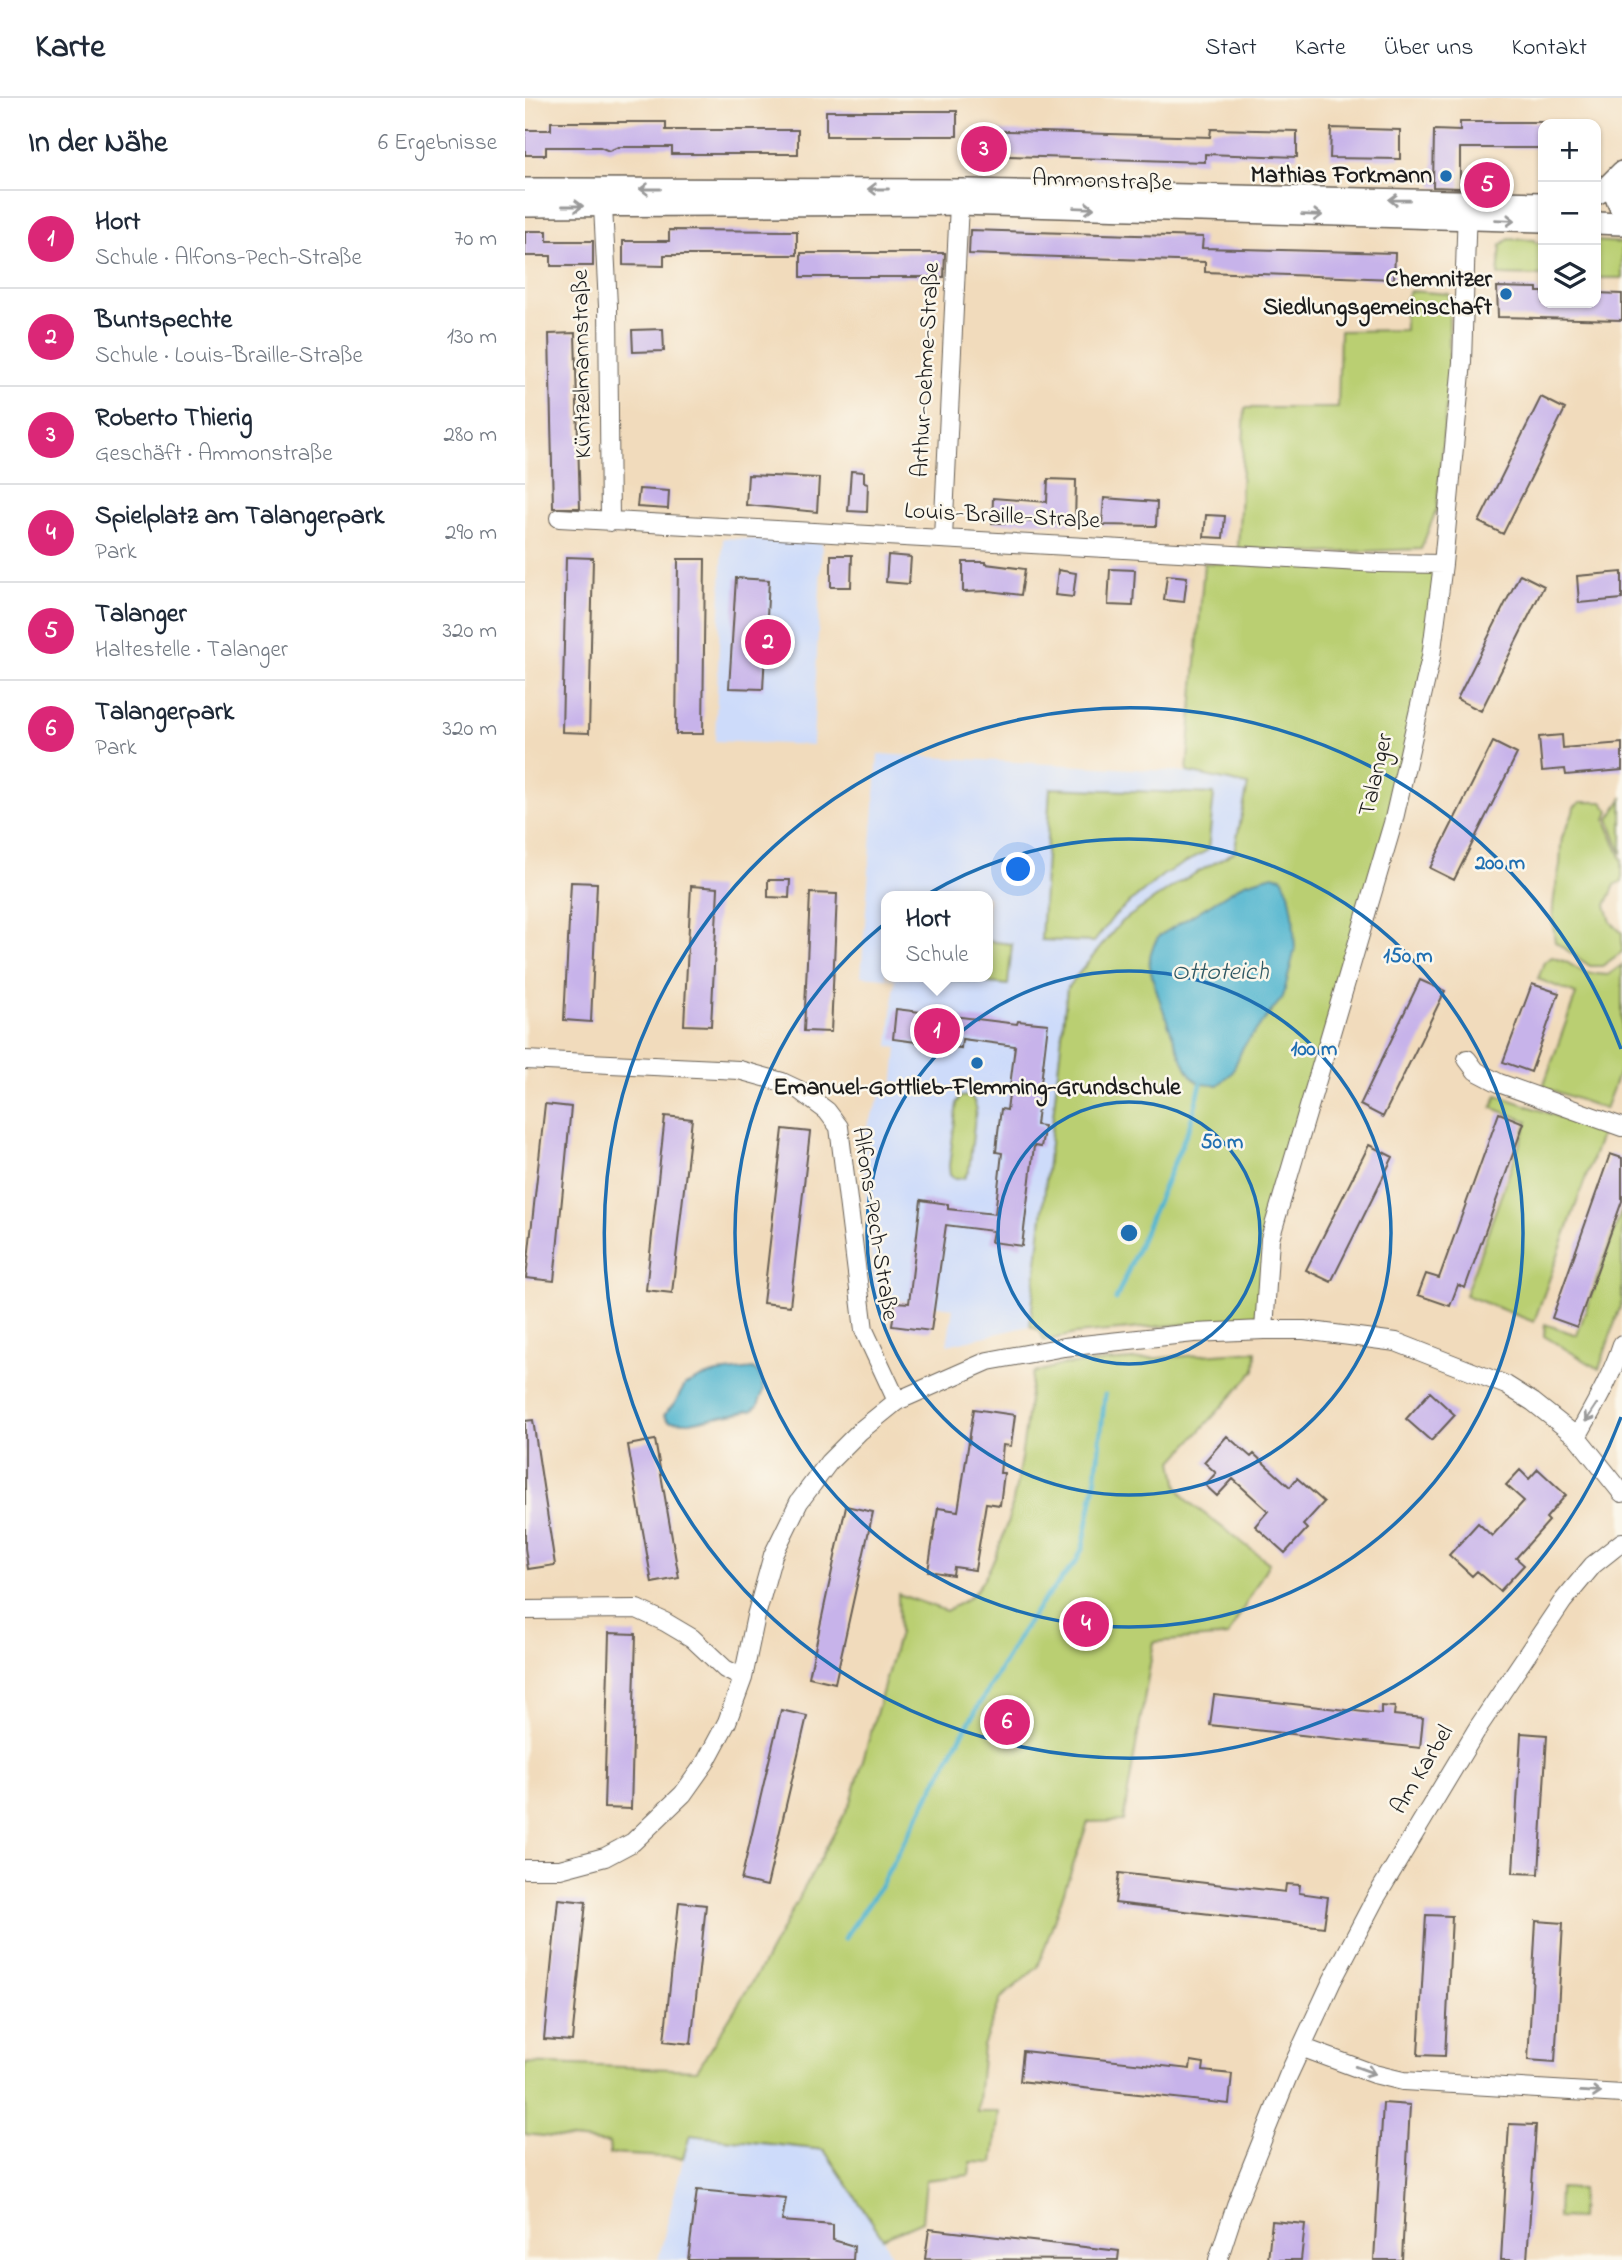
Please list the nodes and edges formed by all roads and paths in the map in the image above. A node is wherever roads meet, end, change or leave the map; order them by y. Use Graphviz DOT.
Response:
graph roads {
  1 [pos="1621,173"];
  2 [pos="525,188"];
  3 [pos="1601,191"];
  4 [pos="1538,203"];
  5 [pos="959,204"];
  6 [pos="525,206"];
  7 [pos="603,206"];
  8 [pos="1467,210"];
  9 [pos="1622,211"];
  10 [pos="1538,220"];
  11 [pos="1601,223"];
  12 [pos="1622,224"];
  13 [pos="559,519"];
  14 [pos="610,522"];
  15 [pos="943,538"];
  16 [pos="1443,564"];
  17 [pos="1467,1059"];
  18 [pos="525,1060"];
  19 [pos="1622,1127"];
  20 [pos="1264,1330"];
  21 [pos="1622,1344"];
  22 [pos="897,1401"];
  23 [pos="1577,1437"];
  24 [pos="1622,1493"];
  25 [pos="1622,1542"];
  26 [pos="525,1610"];
  27 [pos="743,1678"];
  28 [pos="525,1869"];
  29 [pos="1301,2047"];
  30 [pos="1622,2094"];
  31 [pos="1218,2260"];
  1 -- 3 [label="street"];
  1 -- 9 [label="street"];
  8 -- 2 [label="street, Ammonstraße, one-way"];
  4 -- 8 [label="street"];
  5 -- 7 [label="street, Ammonstraße"];
  5 -- 8 [label="street, Ammonstraße, one-way"];
  5 -- 15 [label="street, Arthur-Oehme-Straße"];
  6 -- 7 [label="street, Ammonstraße, one-way"];
  7 -- 14 [label="street, Küntzelmannstraße"];
  8 -- 10 [label="street, one-way"];
  8 -- 16 [label="street, Talanger"];
  11 -- 12 [label="street"];
  13 -- 14 [label="street, Louis-Braille-Straße"];
  14 -- 15 [label="street, Louis-Braille-Straße"];
  15 -- 16 [label="street, Louis-Braille-Straße"];
  16 -- 20 [label="street, Talanger"];
  17 -- 19 [label="street"];
  18 -- 22 [label="street, Alfons-Pech-Straße"];
  20 -- 22 [label="street"];
  20 -- 23 [label="street"];
  21 -- 23 [label="street, one-way"];
  22 -- 27 [label="street"];
  23 -- 24 [label="street"];
  25 -- 29 [label="street, Am Karbel"];
  26 -- 27 [label="street"];
  27 -- 28 [label="street"];
  29 -- 30 [label="street, one-way"];
  29 -- 31 [label="street, Am Karbel"];
}
